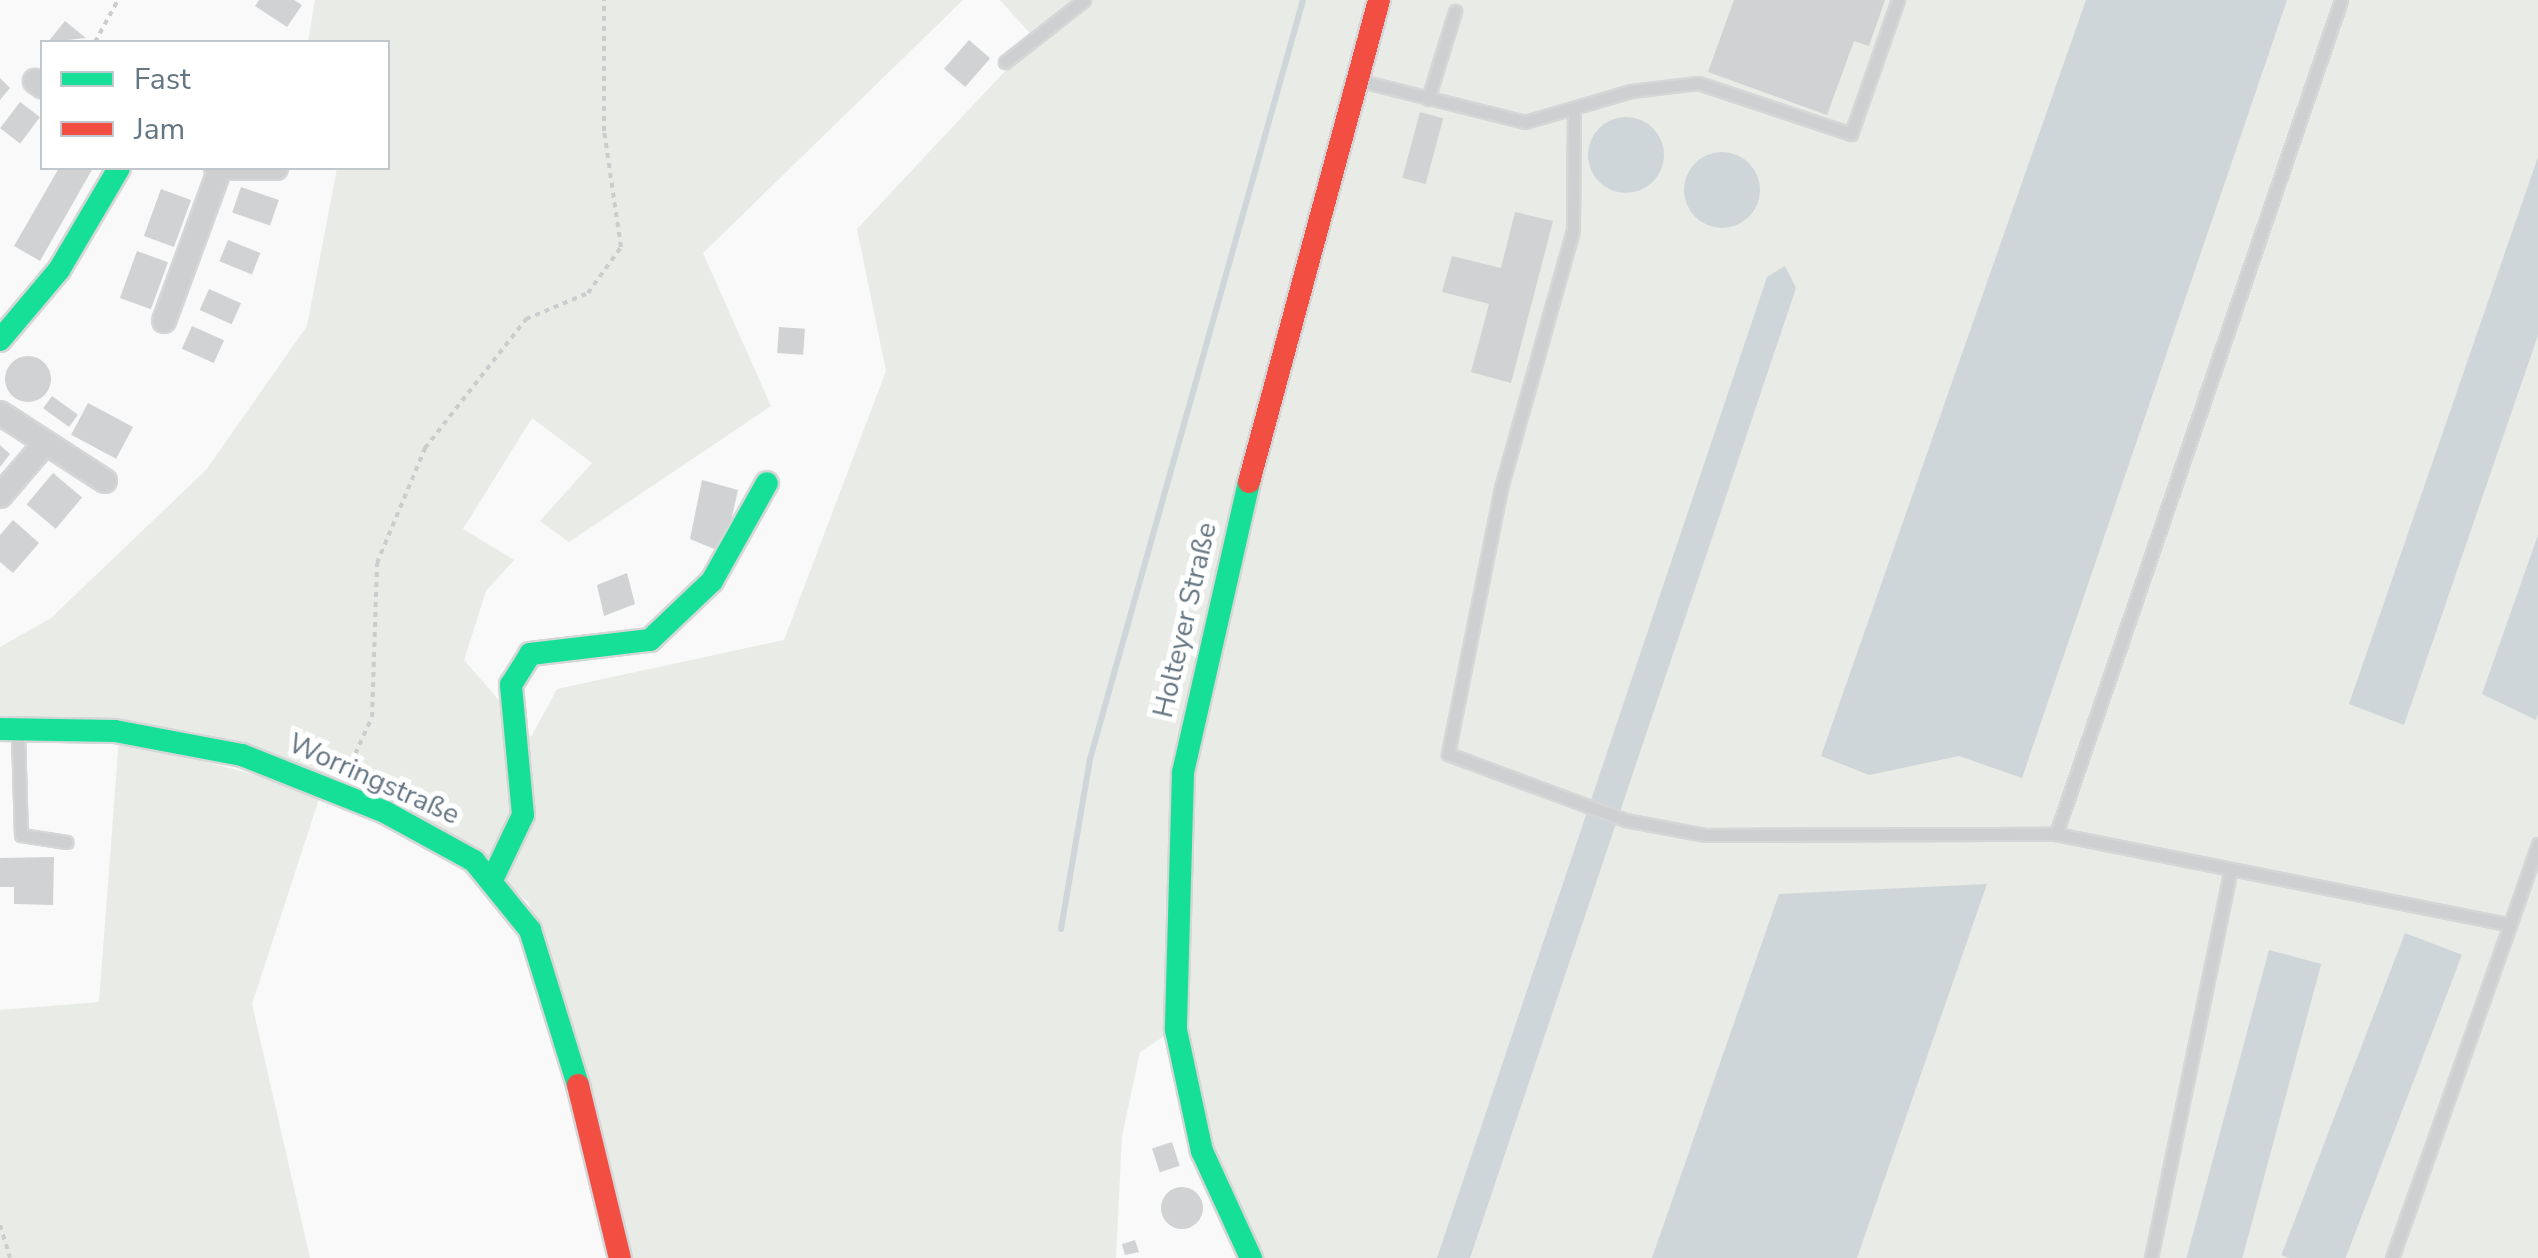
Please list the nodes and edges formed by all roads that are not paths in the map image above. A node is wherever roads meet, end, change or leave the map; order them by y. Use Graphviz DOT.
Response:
graph roads {
  1 [pos="1084,0"];
  2 [pos="1379,0"];
  3 [pos="1898,0"];
  4 [pos="2341,0"];
  5 [pos="1454,11"];
  6 [pos="1005,62"];
  7 [pos="1355,79"];
  8 [pos="1428,99"];
  9 [pos="1574,110"];
  10 [pos="118,170"];
  11 [pos="217,170"];
  12 [pos="164,321"];
  13 [pos="0,340"];
  14 [pos="0,413"];
  15 [pos="42,447"];
  16 [pos="106,482"];
  17 [pos="767,483"];
  18 [pos="0,496"];
  19 [pos="9,730"];
  20 [pos="2056,834"];
  21 [pos="66,842"];
  22 [pos="2538,844"];
  23 [pos="2230,869"];
  24 [pos="492,880"];
  25 [pos="2510,925"];
  26 [pos="620,1258"];
  27 [pos="1252,1258"];
  28 [pos="2151,1258"];
  29 [pos="2392,1258"];
  1 -- 6 [label="lane"];
  2 -- 7 [label="street, Holteyer Straße"];
  3 -- 9 [label="lane"];
  4 -- 20 [label="lane"];
  5 -- 8 [label="lane"];
  7 -- 8 [label="lane"];
  7 -- 27 [label="street, Holteyer Straße"];
  8 -- 9 [label="lane"];
  9 -- 20 [label="lane"];
  10 -- 13 [label="street"];
  11 -- 12 [label="street"];
  14 -- 15 [label="street"];
  15 -- 16 [label="street"];
  15 -- 18 [label="street"];
  17 -- 24 [label="street"];
  19 -- 21 [label="lane"];
  19 -- 24 [label="street, Worringstraße"];
  20 -- 23 [label="lane"];
  22 -- 25 [label="lane"];
  23 -- 25 [label="lane"];
  23 -- 28 [label="lane"];
  24 -- 26 [label="street, Worringstraße"];
  25 -- 29 [label="lane"];
}
